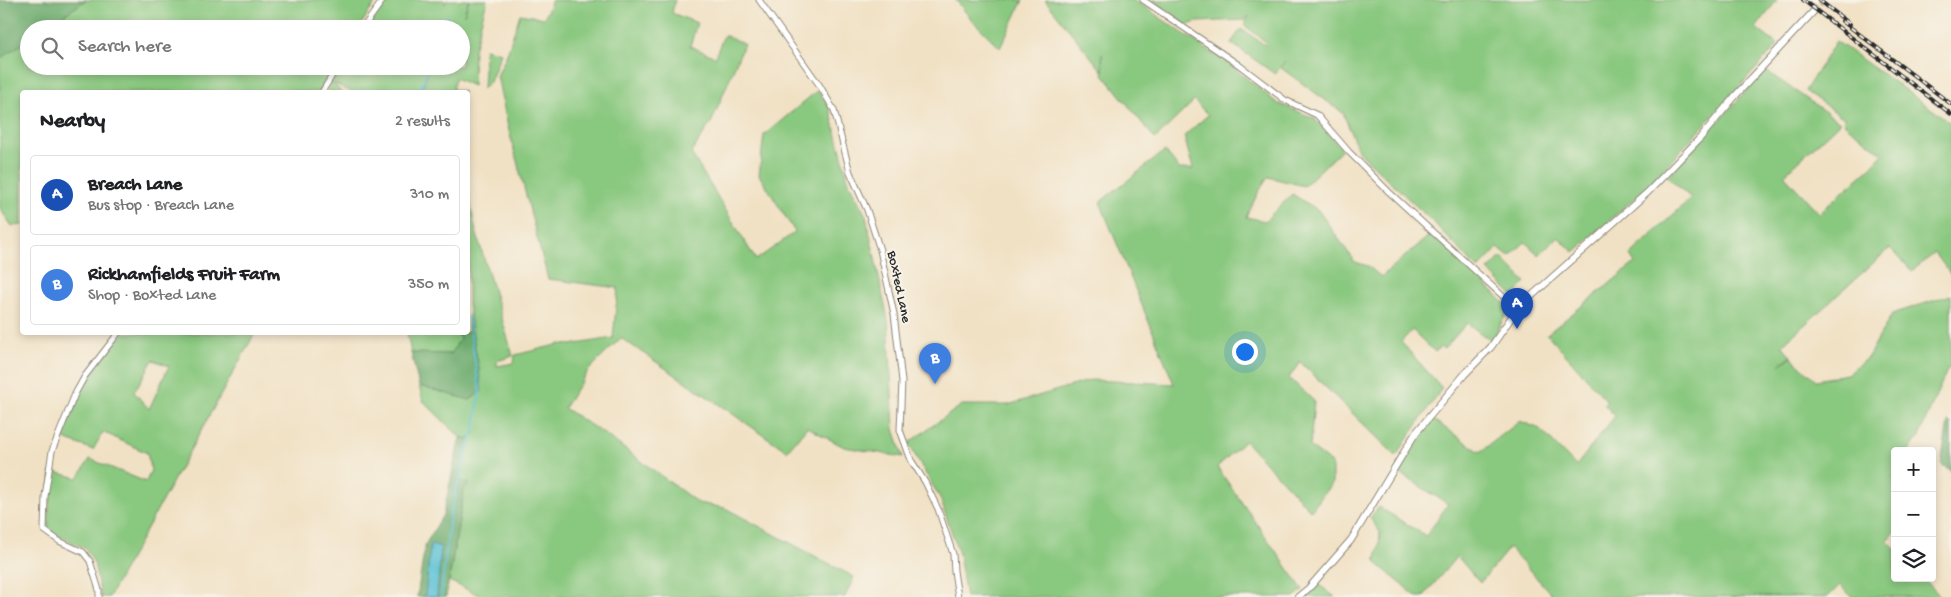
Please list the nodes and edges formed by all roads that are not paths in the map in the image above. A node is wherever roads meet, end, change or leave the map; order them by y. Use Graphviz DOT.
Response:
graph roads {
  1 [pos="383,0"];
  2 [pos="759,0"];
  3 [pos="1143,0"];
  4 [pos="1813,12"];
  5 [pos="369,20"];
  6 [pos="332,75"];
  7 [pos="323,90"];
  8 [pos="1517,309"];
  9 [pos="116,335"];
  10 [pos="99,597"];
  11 [pos="958,597"];
  12 [pos="1298,597"];
  1 -- 5 [label="street"];
  2 -- 11 [label="street, Boxted Lane"];
  3 -- 8 [label="street"];
  4 -- 8 [label="street"];
  6 -- 7 [label="street"];
  8 -- 12 [label="street"];
  9 -- 10 [label="street"];
}
